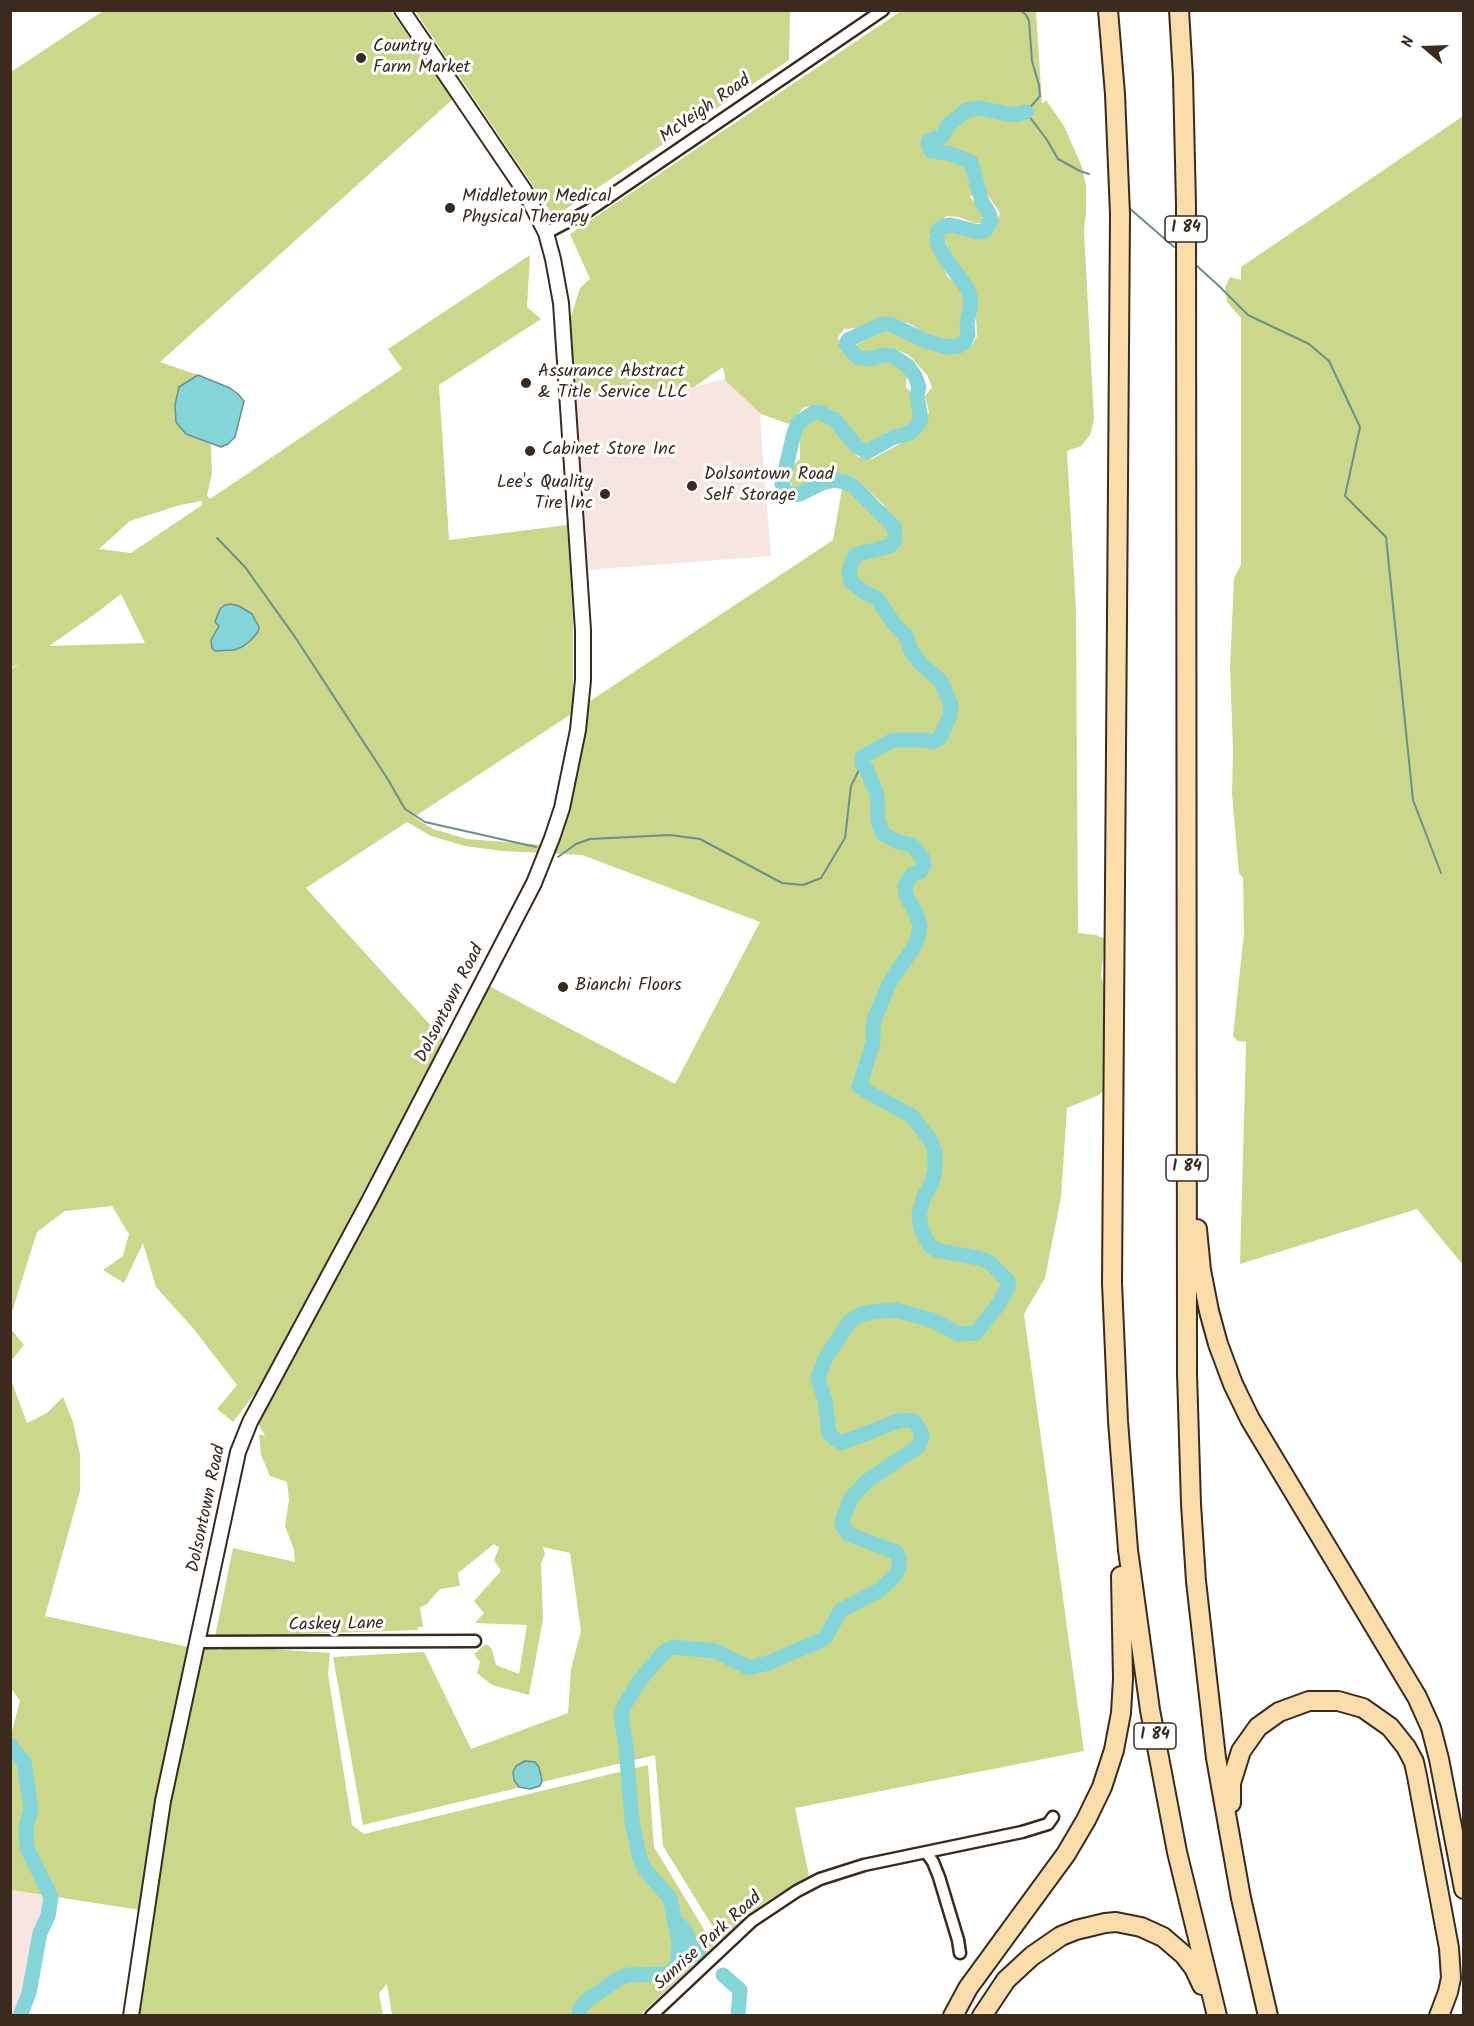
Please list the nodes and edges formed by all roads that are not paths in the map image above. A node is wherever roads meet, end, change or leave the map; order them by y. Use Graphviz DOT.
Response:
graph roads {
  1 [pos="402,10"];
  2 [pos="883,10"];
  3 [pos="1108,10"];
  4 [pos="1179,10"];
  5 [pos="546,233"];
  6 [pos="1186,1097"];
  7 [pos="1120,1451"];
  8 [pos="475,1641"];
  9 [pos="198,1642"];
  10 [pos="1053,1817"];
  11 [pos="926,1852"];
  12 [pos="1239,1886"];
  13 [pos="1464,1889"];
  14 [pos="960,1953"];
  15 [pos="131,2016"];
  16 [pos="651,2016"];
  17 [pos="953,2016"];
  18 [pos="982,2016"];
  19 [pos="1215,2016"];
  20 [pos="1268,2016"];
  21 [pos="1439,2016"];
  1 -- 5 [label="street, Dolsontown Road"];
  2 -- 5 [label="street, McVeigh Road"];
  3 -- 7 [label="highway, I 84"];
  4 -- 6 [label="highway, I 84"];
  5 -- 9 [label="street, Dolsontown Road"];
  6 -- 12 [label="highway, I 84"];
  6 -- 13 [label="highway"];
  7 -- 17 [label="highway"];
  7 -- 19 [label="highway, I 84"];
  8 -- 9 [label="street, Caskey Lane"];
  9 -- 15 [label="street, Dolsontown Road"];
  10 -- 11 [label="street, Sunrise Park Road"];
  11 -- 14 [label="street"];
  11 -- 16 [label="street, Sunrise Park Road"];
  12 -- 20 [label="highway, I 84"];
  12 -- 21 [label="highway"];
  18 -- 19 [label="highway"];
}
